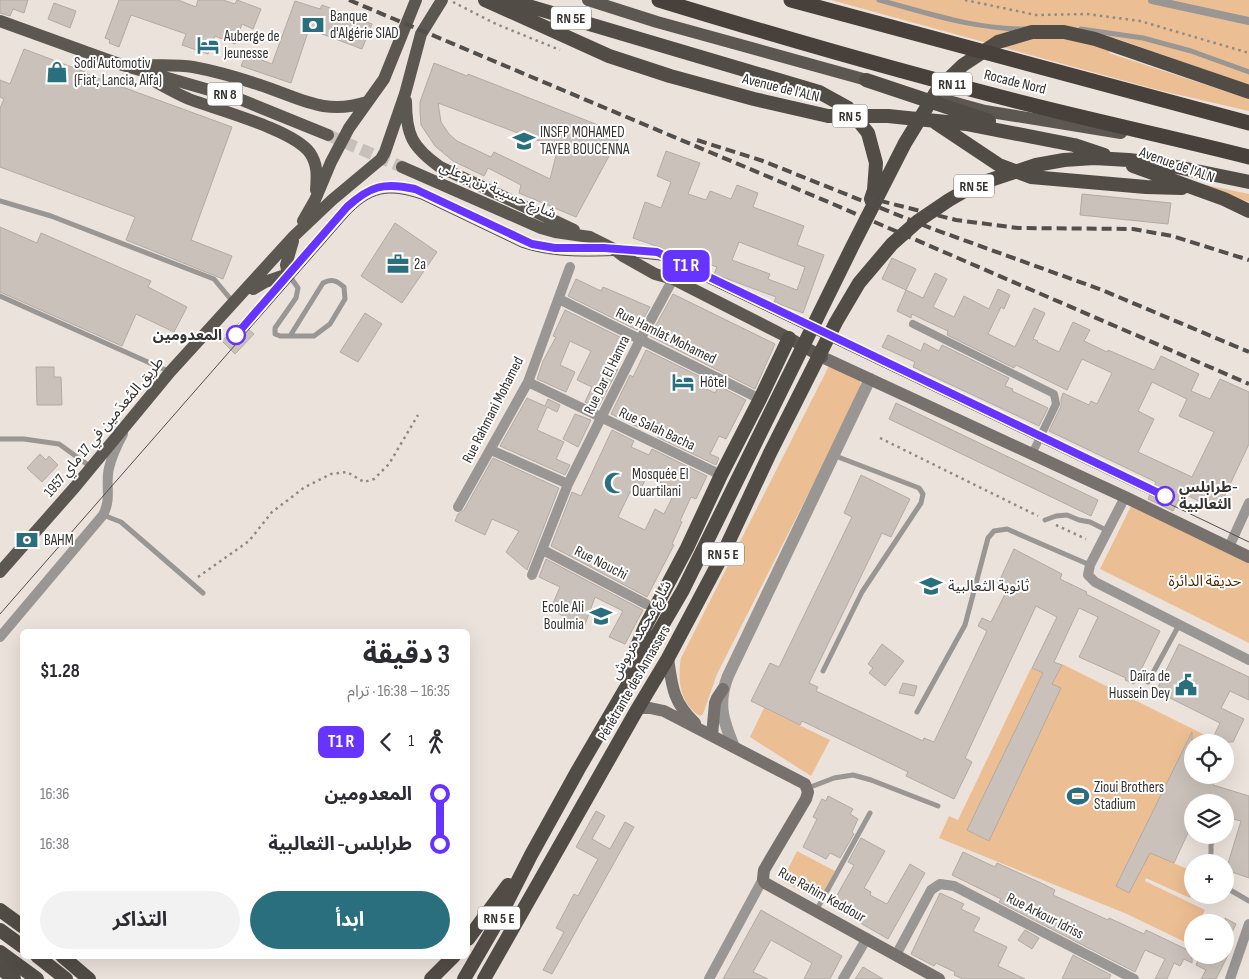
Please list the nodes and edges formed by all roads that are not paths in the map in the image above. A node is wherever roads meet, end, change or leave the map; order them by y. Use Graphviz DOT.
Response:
graph roads {
  1 [pos="416,0"];
  2 [pos="442,0"];
  3 [pos="485,0"];
  4 [pos="508,0"];
  5 [pos="588,0"];
  6 [pos="659,0"];
  7 [pos="791,0"];
  8 [pos="879,0"];
  9 [pos="1152,0"];
  10 [pos="0,21"];
  11 [pos="1249,21"];
  12 [pos="119,64"];
  13 [pos="1249,72"];
  14 [pos="866,80"];
  15 [pos="1249,92"];
  16 [pos="406,94"];
  17 [pos="368,102"];
  18 [pos="933,122"];
  19 [pos="1249,123"];
  20 [pos="328,135"];
  21 [pos="1074,145"];
  22 [pos="1206,146"];
  23 [pos="1249,157"];
  24 [pos="402,167"];
  25 [pos="1249,182"];
  26 [pos="1191,188"];
  27 [pos="315,200"];
  28 [pos="0,201"];
  29 [pos="1249,209"];
  30 [pos="294,236"];
  31 [pos="590,238"];
  32 [pos="852,247"];
  33 [pos="570,267"];
  34 [pos="288,274"];
  35 [pos="673,279"];
  36 [pos="0,296"];
  37 [pos="559,299"];
  38 [pos="236,302"];
  39 [pos="913,324"];
  40 [pos="290,336"];
  41 [pos="789,338"];
  42 [pos="640,340"];
  43 [pos="170,372"];
  44 [pos="870,379"];
  45 [pos="528,382"];
  46 [pos="797,396"];
  47 [pos="760,399"];
  48 [pos="602,419"];
  49 [pos="130,421"];
  50 [pos="0,438"];
  51 [pos="491,450"];
  52 [pos="1032,454"];
  53 [pos="833,455"];
  54 [pos="91,467"];
  55 [pos="720,475"];
  56 [pos="568,484"];
  57 [pos="1125,497"];
  58 [pos="1249,503"];
  59 [pos="458,507"];
  60 [pos="102,514"];
  61 [pos="1046,520"];
  62 [pos="1108,531"];
  63 [pos="1229,547"];
  64 [pos="543,550"];
  65 [pos="1249,557"];
  66 [pos="1090,565"];
  67 [pos="0,572"];
  68 [pos="532,575"];
  69 [pos="203,593"];
  70 [pos="646,604"];
  71 [pos="1179,625"];
  72 [pos="0,637"];
  73 [pos="668,658"];
  74 [pos="1249,660"];
  75 [pos="823,671"];
  76 [pos="1148,682"];
  77 [pos="723,689"];
  78 [pos="626,690"];
  79 [pos="638,708"];
  80 [pos="917,712"];
  81 [pos="708,733"];
  82 [pos="734,747"];
  83 [pos="807,788"];
  84 [pos="938,806"];
  85 [pos="870,813"];
  86 [pos="531,855"];
  87 [pos="763,879"];
  88 [pos="1234,892"];
  89 [pos="1249,901"];
  90 [pos="0,910"];
  91 [pos="816,911"];
  92 [pos="1249,924"];
  93 [pos="20,925"];
  94 [pos="0,930"];
  95 [pos="470,936"];
  96 [pos="867,938"];
  97 [pos="20,945"];
  98 [pos="0,952"];
  99 [pos="896,955"];
  100 [pos="42,959"];
  101 [pos="66,959"];
  102 [pos="451,959"];
  103 [pos="0,968"];
  104 [pos="14,979"];
  105 [pos="37,979"];
  106 [pos="66,979"];
  107 [pos="89,979"];
  108 [pos="431,979"];
  109 [pos="464,979"];
  110 [pos="484,979"];
  111 [pos="709,979"];
  112 [pos="843,979"];
  113 [pos="939,979"];
  114 [pos="1134,979"];
  115 [pos="1230,979"];
  1 -- 17 [label="main road"];
  2 -- 16 [label="main road"];
  3 -- 18 [label="highway, Avenue de l'ALN / RN 5"];
  4 -- 32 [label="highway, RN 5E"];
  5 -- 14 [label="main road"];
  6 -- 22 [label="highway, Rocade Nord / RN 11"];
  7 -- 19 [label="highway, Rocade Nord / RN 11"];
  8 -- 13 [label="lane"];
  9 -- 11 [label="street"];
  10 -- 12 [label="main road, RN 8"];
  12 -- 17 [label="main road"];
  12 -- 20 [label="main road, RN 8"];
  12 -- 27 [label="main road"];
  14 -- 21 [label="highway"];
  14 -- 22 [label="main road"];
  15 -- 32 [label="highway"];
  16 -- 30 [label="main road"];
  16 -- 31 [label="main road"];
  17 -- 27 [label="main road"];
  18 -- 21 [label="highway, Avenue de l'ALN / RN 5"];
  18 -- 26 [label="highway"];
  21 -- 26 [label="highway, Avenue de l'ALN / RN 5"];
  22 -- 23 [label="highway, Rocade Nord / RN 11"];
  24 -- 31 [label="main road, شارع حسيبة بن بوعلي"];
  25 -- 46 [label="highway, RN 5E"];
  26 -- 29 [label="highway, Avenue de l'ALN / RN 5"];
  27 -- 30 [label="main road"];
  28 -- 38 [label="lane"];
  30 -- 34 [label="main road"];
  30 -- 38 [label="main road, طريق المُعدَمين في 17 ماي 1957"];
  31 -- 35 [label="main road, شارع حسيبة بن بوعلي"];
  32 -- 78 [label="highway, شارع محمد مربوش / RN 5 E"];
  33 -- 37 [label="street, Rue Rahmani Mohamed"];
  34 -- 38 [label="main road"];
  34 -- 40 [label="lane"];
  35 -- 41 [label="main road, شارع حسيبة بن بوعلي"];
  35 -- 42 [label="street, Rue Dar El Hamra"];
  36 -- 43 [label="lane"];
  37 -- 42 [label="street, Rue Hamlat Mohamed"];
  37 -- 45 [label="street, Rue Rahmani Mohamed"];
  38 -- 43 [label="main road, طريق المُعدَمين في 17 ماي 1957"];
  39 -- 52 [label="street"];
  40 -- 40 [label="lane"];
  41 -- 44 [label="main road, شارع حسيبة بن بوعلي"];
  41 -- 47 [label="highway"];
  42 -- 47 [label="street, Rue Hamlat Mohamed"];
  42 -- 48 [label="street, Rue Dar El Hamra"];
  43 -- 49 [label="main road, طريق المُعدَمين في 17 ماي 1957"];
  44 -- 52 [label="main road"];
  44 -- 53 [label="street"];
  45 -- 48 [label="street, Rue Salah Bacha"];
  45 -- 51 [label="street, Rue Rahmani Mohamed"];
  46 -- 73 [label="highway, Pénétrante des Annassers / RN 5 E"];
  47 -- 55 [label="highway"];
  48 -- 55 [label="street, Rue Salah Bacha"];
  48 -- 56 [label="street, Rue Dar El Hamra"];
  49 -- 54 [label="main road, طريق المُعدَمين في 17 ماي 1957"];
  49 -- 60 [label="street"];
  50 -- 54 [label="lane"];
  51 -- 56 [label="street"];
  51 -- 59 [label="street, Rue Rahmani Mohamed"];
  52 -- 57 [label="main road"];
  53 -- 75 [label="lane"];
  53 -- 77 [label="street"];
  54 -- 67 [label="main road, طريق المُعدَمين في 17 ماي 1957"];
  55 -- 78 [label="highway"];
  56 -- 64 [label="street, Rue Dar El Hamra"];
  57 -- 62 [label="street"];
  57 -- 63 [label="main road"];
  58 -- 63 [label="street"];
  60 -- 69 [label="lane"];
  60 -- 72 [label="street"];
  61 -- 62 [label="lane"];
  62 -- 66 [label="street"];
  63 -- 65 [label="main road"];
  64 -- 68 [label="street, Rue Dar El Hamra"];
  64 -- 70 [label="street, Rue Nouchi"];
  66 -- 71 [label="street"];
  66 -- 80 [label="lane"];
  71 -- 74 [label="street"];
  71 -- 76 [label="lane"];
  73 -- 79 [label="highway, Pénétrante des Annassers / RN 5 E"];
  73 -- 81 [label="main road"];
  77 -- 81 [label="main road"];
  77 -- 82 [label="street"];
  78 -- 86 [label="highway, شارع محمد مربوش / RN 5 E"];
  79 -- 81 [label="main road"];
  79 -- 110 [label="highway, Pénétrante des Annassers / RN 5 E"];
  81 -- 82 [label="main road"];
  82 -- 83 [label="main road"];
  83 -- 84 [label="lane"];
  83 -- 87 [label="main road, Rue Rahim Keddour"];
  85 -- 91 [label="lane"];
  86 -- 95 [label="highway"];
  86 -- 109 [label="highway, RN 5 E"];
  87 -- 91 [label="main road, Rue Rahim Keddour"];
  87 -- 111 [label="street"];
  88 -- 89 [label="lane"];
  90 -- 93 [label="highway"];
  91 -- 96 [label="main road, Rue Rahim Keddour"];
  92 -- 115 [label="street"];
  94 -- 97 [label="highway"];
  96 -- 99 [label="main road, Rue Rahim Keddour"];
  96 -- 112 [label="street"];
  98 -- 105 [label="highway"];
  99 -- 113 [label="main road, Rue Rahim Keddour"];
  99 -- 114 [label="street, Rue Arkour Idriss"];
  100 -- 106 [label="highway"];
  101 -- 107 [label="highway"];
  102 -- 108 [label="highway"];
  103 -- 104 [label="highway"];
}
